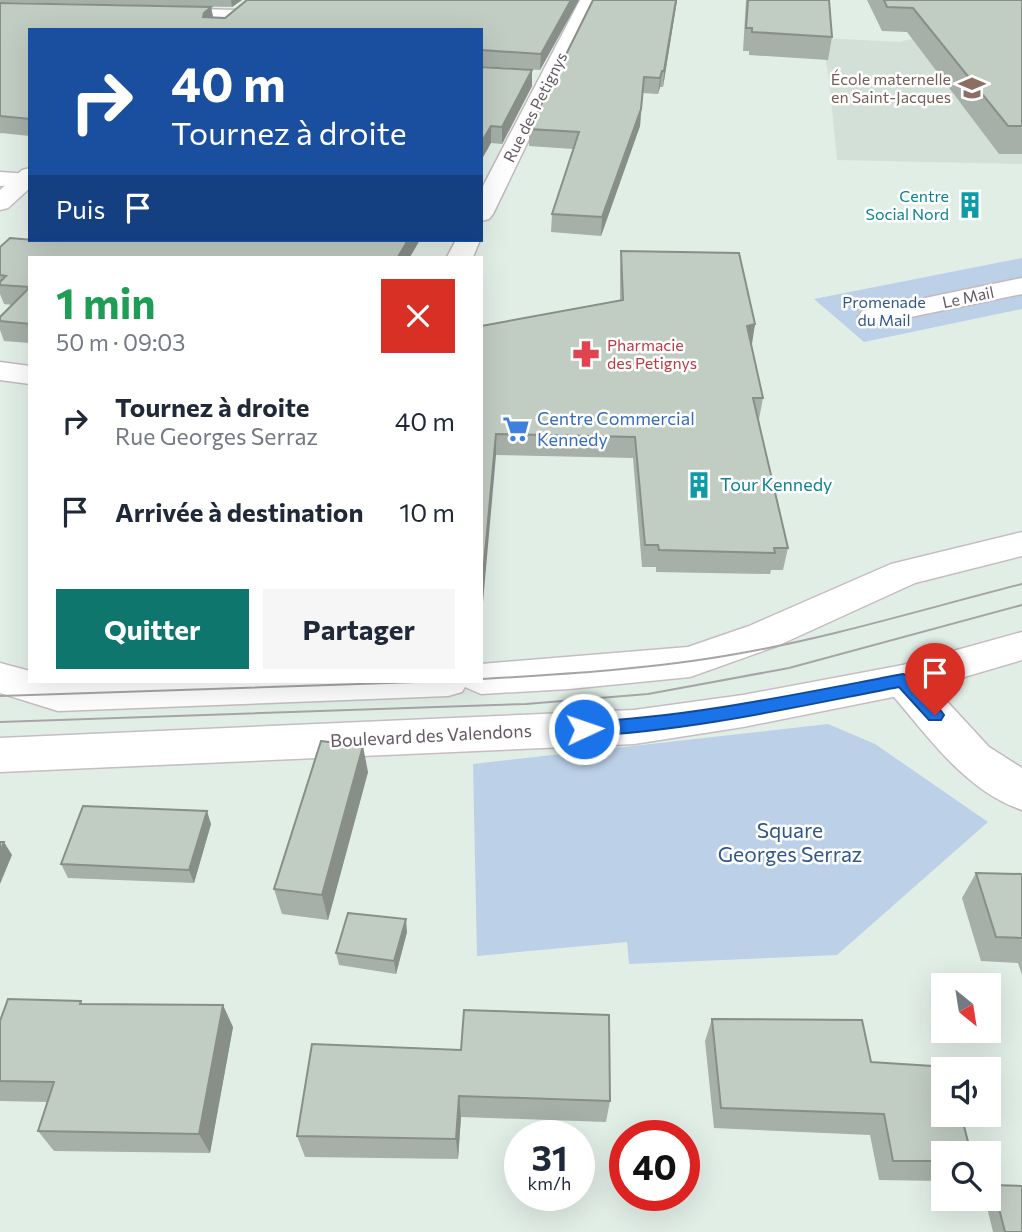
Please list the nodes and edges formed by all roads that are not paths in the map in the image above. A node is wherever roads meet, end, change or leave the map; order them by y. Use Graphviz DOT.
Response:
graph roads {
  1 [pos="588,0"];
  2 [pos="139,13"];
  3 [pos="220,28"];
  4 [pos="27,177"];
  5 [pos="0,179"];
  6 [pos="0,202"];
  7 [pos="483,209"];
  8 [pos="1022,286"];
  9 [pos="873,317"];
  10 [pos="0,371"];
  11 [pos="28,375"];
  12 [pos="1022,544"];
  13 [pos="1022,646"];
  14 [pos="0,678"];
  15 [pos="483,679"];
  16 [pos="903,680"];
  17 [pos="392,683"];
  18 [pos="0,755"];
  19 [pos="1022,793"];
  1 -- 7 [label="street, Rue des Petignys"];
  2 -- 3 [label="street"];
  4 -- 5 [label="street"];
  4 -- 6 [label="street"];
  8 -- 9 [label="street, Le Mail"];
  10 -- 11 [label="street"];
  12 -- 15 [label="street"];
  13 -- 16 [label="street, Boulevard des Valendons"];
  14 -- 17 [label="street"];
  16 -- 18 [label="street, Boulevard des Valendons"];
  16 -- 19 [label="street"];
}
